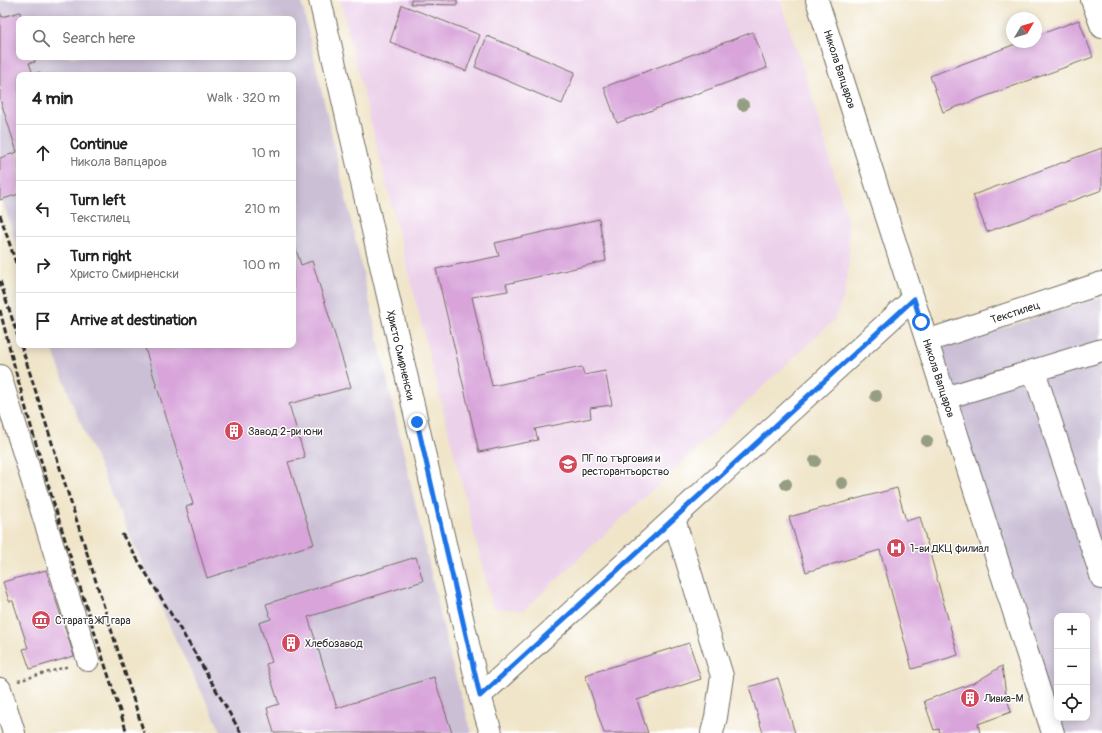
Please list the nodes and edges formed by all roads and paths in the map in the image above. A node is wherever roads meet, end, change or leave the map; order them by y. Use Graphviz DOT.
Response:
graph roads {
  1 [pos="320,0"];
  2 [pos="817,0"];
  3 [pos="1092,0"];
  4 [pos="1102,27"];
  5 [pos="1102,283"];
  6 [pos="914,299"];
  7 [pos="927,341"];
  8 [pos="1102,350"];
  9 [pos="1034,371"];
  10 [pos="0,376"];
  11 [pos="945,398"];
  12 [pos="674,519"];
  13 [pos="1102,578"];
  14 [pos="88,660"];
  15 [pos="7,685"];
  16 [pos="480,696"];
  17 [pos="14,733"];
  18 [pos="491,733"];
  19 [pos="712,733"];
  20 [pos="1053,733"];
  1 -- 16 [label="street, Христо Смирненски"];
  2 -- 6 [label="street, Никола Вапцаров"];
  3 -- 4 [label="street"];
  5 -- 7 [label="street, Текстилец"];
  6 -- 7 [label="street, Никола Вапцаров"];
  6 -- 12 [label="street"];
  7 -- 11 [label="street, Никола Вапцаров"];
  8 -- 9 [label="street"];
  9 -- 11 [label="street"];
  9 -- 13 [label="street"];
  10 -- 14 [label="street"];
  11 -- 20 [label="street, Никола Вапцаров"];
  12 -- 16 [label="street"];
  12 -- 19 [label="street"];
  14 -- 15 [label="path"];
  15 -- 17 [label="street"];
  16 -- 18 [label="street, Христо Смирненски"];
}
